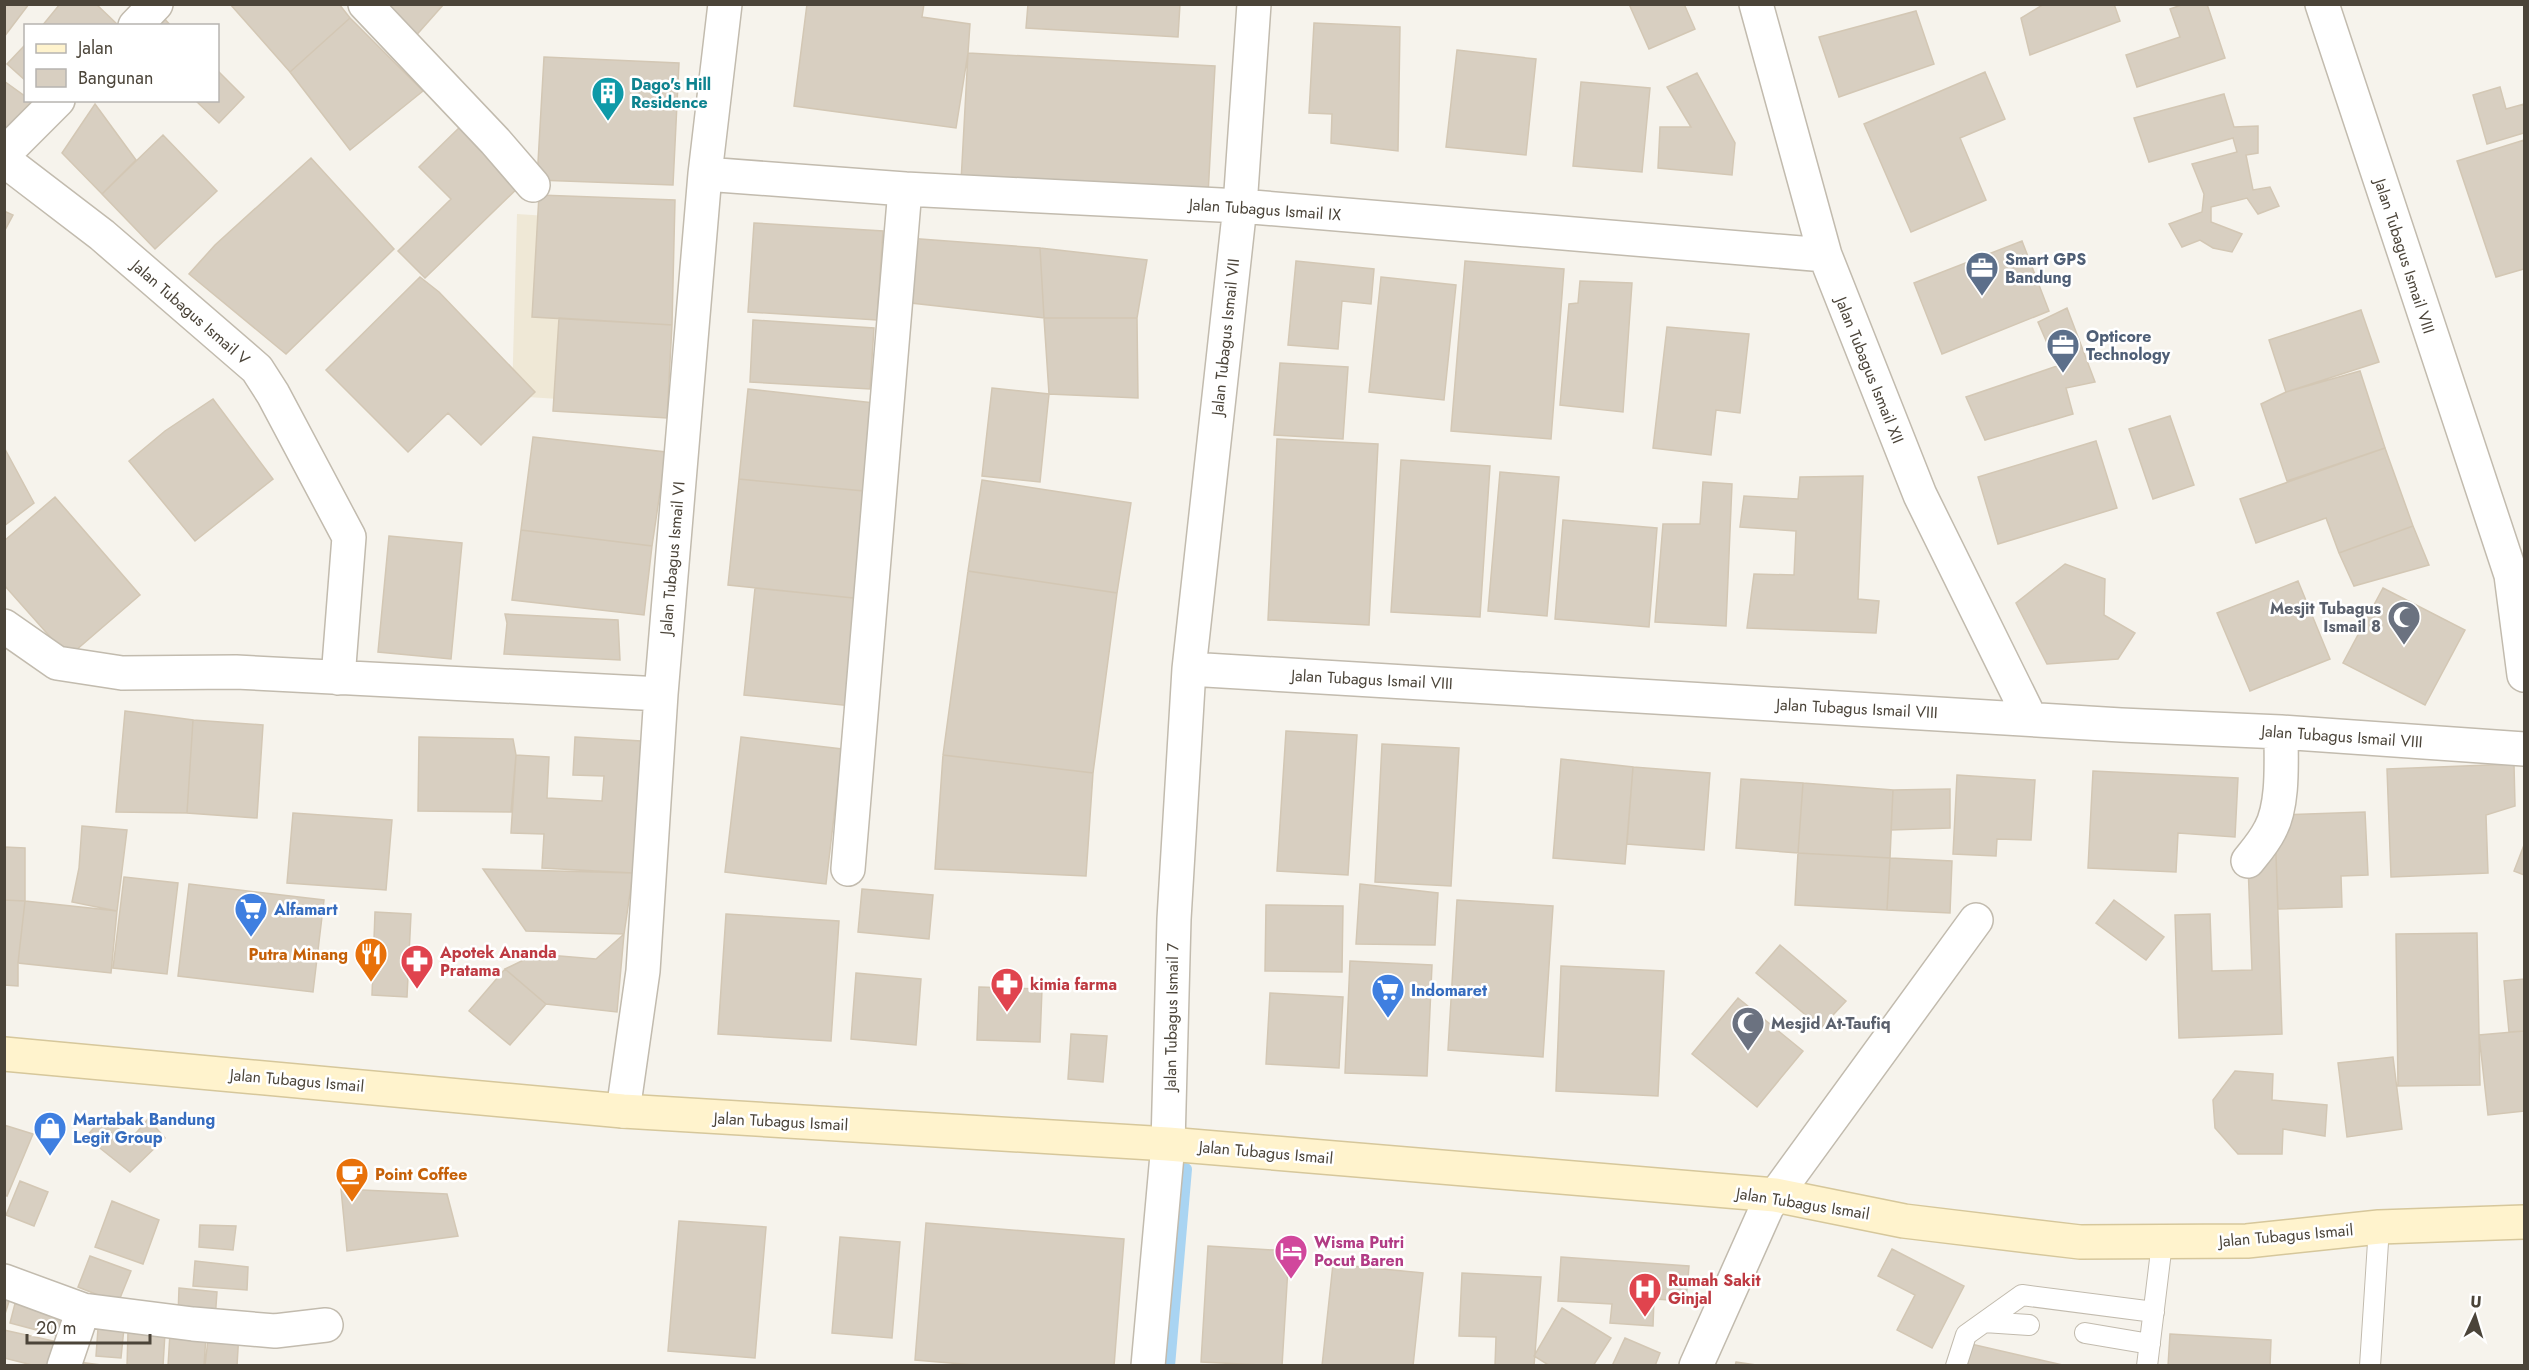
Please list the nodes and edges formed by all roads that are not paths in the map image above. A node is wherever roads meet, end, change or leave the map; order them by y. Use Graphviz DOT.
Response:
graph roads {
  1 [pos="156,4"];
  2 [pos="365,4"];
  3 [pos="725,4"];
  4 [pos="1254,4"];
  5 [pos="1756,4"];
  6 [pos="2322,4"];
  7 [pos="137,24"];
  8 [pos="56,102"];
  9 [pos="4,154"];
  10 [pos="4,160"];
  11 [pos="705,174"];
  12 [pos="533,185"];
  13 [pos="905,189"];
  14 [pos="1240,206"];
  15 [pos="1825,255"];
  16 [pos="2518,573"];
  17 [pos="4,626"];
  18 [pos="1189,669"];
  19 [pos="2524,675"];
  20 [pos="338,678"];
  21 [pos="661,694"];
  22 [pos="2030,718"];
  23 [pos="2281,732"];
  24 [pos="2524,749"];
  25 [pos="2248,861"];
  26 [pos="848,869"];
  27 [pos="1976,920"];
  28 [pos="4,1054"];
  29 [pos="623,1111"];
  30 [pos="1168,1144"];
  31 [pos="1775,1195"];
  32 [pos="2524,1222"];
  33 [pos="2379,1227"];
  34 [pos="2162,1243"];
  35 [pos="4,1281"];
  36 [pos="83,1310"];
  37 [pos="2154,1312"];
  38 [pos="1984,1322"];
  39 [pos="2029,1325"];
  40 [pos="326,1326"];
  41 [pos="2085,1333"];
  42 [pos="2150,1344"];
  43 [pos="64,1365"];
  44 [pos="1148,1365"];
  45 [pos="1696,1365"];
  46 [pos="1956,1365"];
  47 [pos="2147,1365"];
  48 [pos="2370,1365"];
  1 -- 7 [label="street"];
  2 -- 12 [label="street"];
  3 -- 11 [label="street, Jalan Tubagus Ismail VI"];
  4 -- 14 [label="street, Jalan Tubagus Ismail VII"];
  5 -- 15 [label="street, Jalan Tubagus Ismail XII"];
  6 -- 16 [label="street, Jalan Tubagus Ismail VIII"];
  8 -- 9 [label="street"];
  10 -- 20 [label="street, Jalan Tubagus Ismail V"];
  11 -- 13 [label="street, Jalan Tubagus Ismail IX"];
  11 -- 21 [label="street, Jalan Tubagus Ismail VI"];
  13 -- 14 [label="street, Jalan Tubagus Ismail IX"];
  13 -- 26 [label="street"];
  14 -- 15 [label="street, Jalan Tubagus Ismail IX"];
  14 -- 18 [label="street, Jalan Tubagus Ismail VII"];
  15 -- 22 [label="street, Jalan Tubagus Ismail XII"];
  16 -- 19 [label="street, Jalan Tubagus Ismail VIII"];
  17 -- 20 [label="street"];
  18 -- 22 [label="street, Jalan Tubagus Ismail VIII"];
  18 -- 30 [label="street, Jalan Tubagus Ismail 7"];
  20 -- 21 [label="street"];
  21 -- 29 [label="street, Jalan Tubagus Ismail VI"];
  22 -- 23 [label="street, Jalan Tubagus Ismail VIII"];
  23 -- 24 [label="street, Jalan Tubagus Ismail VIII"];
  23 -- 25 [label="street"];
  27 -- 31 [label="street"];
  28 -- 29 [label="main road, Jalan Tubagus Ismail"];
  29 -- 30 [label="main road, Jalan Tubagus Ismail"];
  30 -- 31 [label="main road, Jalan Tubagus Ismail"];
  30 -- 44 [label="street, Jalan Tubagus Ismail 7"];
  31 -- 34 [label="main road, Jalan Tubagus Ismail"];
  31 -- 45 [label="street"];
  32 -- 33 [label="main road, Jalan Tubagus Ismail"];
  33 -- 34 [label="main road, Jalan Tubagus Ismail"];
  33 -- 48 [label="lane"];
  34 -- 37 [label="lane"];
  35 -- 36 [label="street"];
  36 -- 40 [label="street"];
  36 -- 43 [label="street"];
  37 -- 38 [label="lane"];
  37 -- 42 [label="lane"];
  38 -- 39 [label="lane"];
  38 -- 46 [label="lane"];
  41 -- 42 [label="lane"];
  42 -- 47 [label="lane"];
}
